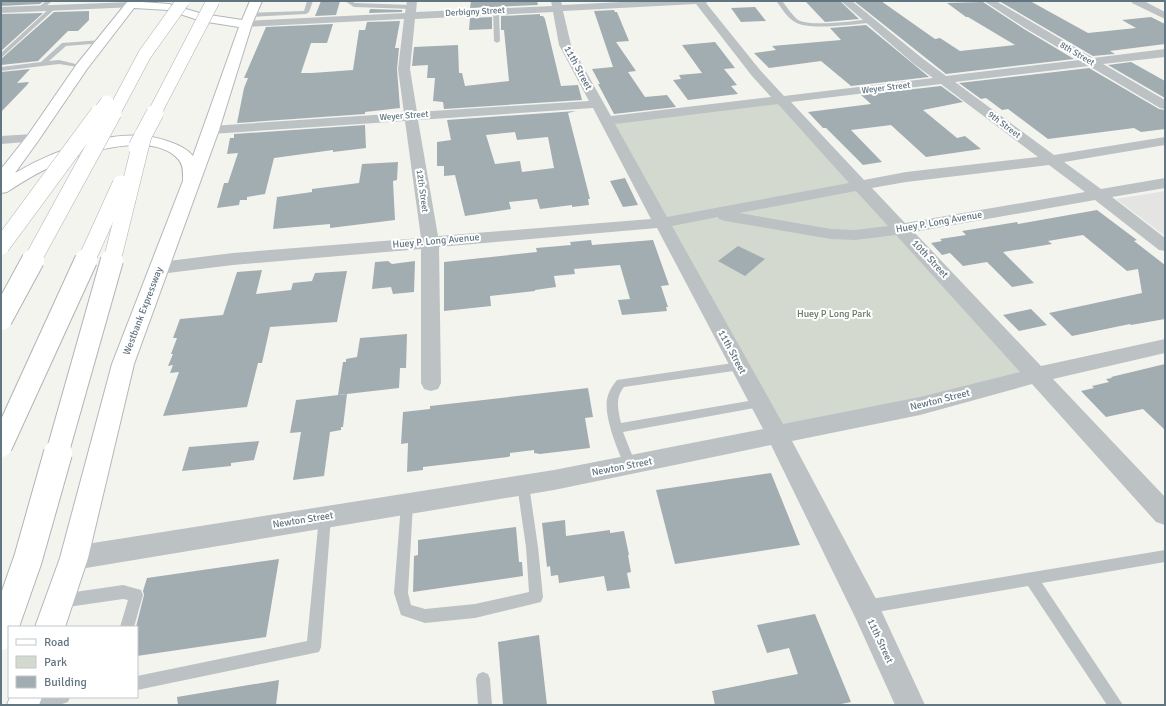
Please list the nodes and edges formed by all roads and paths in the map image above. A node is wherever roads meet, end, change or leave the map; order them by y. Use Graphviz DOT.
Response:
graph roads {
  1 [pos="183,1"];
  2 [pos="213,1"];
  3 [pos="310,1"];
  4 [pos="348,1"];
  5 [pos="699,1"];
  6 [pos="704,1"];
  7 [pos="779,1"];
  8 [pos="846,1"];
  9 [pos="989,1"];
  10 [pos="1136,1"];
  11 [pos="132,3"];
  12 [pos="557,4"];
  13 [pos="48,5"];
  14 [pos="411,8"];
  15 [pos="1,10"];
  16 [pos="496,11"];
  17 [pos="251,12"];
  18 [pos="1165,16"];
  19 [pos="201,17"];
  20 [pos="870,21"];
  21 [pos="101,42"];
  22 [pos="497,42"];
  23 [pos="1165,53"];
  24 [pos="145,54"];
  25 [pos="1,56"];
  26 [pos="1091,62"];
  27 [pos="43,64"];
  28 [pos="82,67"];
  29 [pos="1,69"];
  30 [pos="944,80"];
  31 [pos="783,101"];
  32 [pos="597,104"];
  33 [pos="1165,105"];
  34 [pos="411,116"];
  35 [pos="607,122"];
  36 [pos="211,130"];
  37 [pos="143,135"];
  38 [pos="33,138"];
  39 [pos="1,140"];
  40 [pos="1165,141"];
  41 [pos="1051,160"];
  42 [pos="1,180"];
  43 [pos="192,182"];
  44 [pos="1165,183"];
  45 [pos="862,185"];
  46 [pos="1,188"];
  47 [pos="1099,195"];
  48 [pos="713,214"];
  49 [pos="662,223"];
  50 [pos="902,229"];
  51 [pos="430,241"];
  52 [pos="1,246"];
  53 [pos="1165,246"];
  54 [pos="160,268"];
  55 [pos="1,319"];
  56 [pos="1165,346"];
  57 [pos="740,366"];
  58 [pos="1037,374"];
  59 [pos="431,383"];
  60 [pos="760,403"];
  61 [pos="618,428"];
  62 [pos="778,436"];
  63 [pos="1,446"];
  64 [pos="630,465"];
  65 [pos="523,485"];
  66 [pos="407,504"];
  67 [pos="1165,514"];
  68 [pos="325,517"];
  69 [pos="1165,556"];
  70 [pos="74,558"];
  71 [pos="1031,579"];
  72 [pos="59,602"];
  73 [pos="864,607"];
  74 [pos="50,626"];
  75 [pos="127,626"];
  76 [pos="1,636"];
  77 [pos="483,679"];
  78 [pos="138,683"];
  79 [pos="55,698"];
  80 [pos="24,702"];
  81 [pos="485,705"];
  82 [pos="910,705"];
  83 [pos="1116,705"];
  1 -- 24 [label="main road, bridge"];
  2 -- 37 [label="main road, bridge"];
  3 -- 17 [label="lane"];
  4 -- 14 [label="lane"];
  5 -- 6 [label="street, Derbigny Street"];
  5 -- 12 [label="street, Derbigny Street"];
  5 -- 31 [label="street, 10th Street"];
  7 -- 20 [label="lane"];
  8 -- 20 [label="street, 9th Street"];
  9 -- 26 [label="street, 8th Street"];
  10 -- 18 [label="street"];
  11 -- 13 [label="street"];
  11 -- 19 [label="main road"];
  11 -- 21 [label="main road"];
  12 -- 16 [label="street, Derbigny Street"];
  12 -- 32 [label="street, 11th Street"];
  13 -- 15 [label="street"];
  13 -- 25 [label="lane"];
  14 -- 16 [label="street, Derbigny Street"];
  14 -- 17 [label="street, Derbigny Street"];
  14 -- 34 [label="street, 12th Street"];
  16 -- 22 [label="lane"];
  17 -- 19 [label="main road"];
  17 -- 19 [label="main road"];
  17 -- 36 [label="main road, Westbank Expressway"];
  20 -- 30 [label="street, 9th Street"];
  21 -- 27 [label="lane"];
  21 -- 28 [label="main road"];
  23 -- 26 [label="street, Weyer Street"];
  24 -- 52 [label="main road, bridge"];
  24 -- 55 [label="main road, bridge"];
  26 -- 30 [label="street, Weyer Street"];
  26 -- 33 [label="street, 8th Street"];
  27 -- 28 [label="lane"];
  27 -- 29 [label="lane"];
  28 -- 38 [label="main road"];
  30 -- 31 [label="street, Weyer Street"];
  30 -- 41 [label="street, 9th Street"];
  31 -- 35 [label="street, Weyer Street"];
  31 -- 45 [label="street, 10th Street"];
  32 -- 34 [label="street, Weyer Street"];
  32 -- 35 [label="street, 11th Street"];
  34 -- 36 [label="street, Weyer Street"];
  34 -- 51 [label="street, 12th Street"];
  35 -- 49 [label="street, 11th Street"];
  36 -- 43 [label="main road, Westbank Expressway"];
  37 -- 63 [label="main road, bridge"];
  37 -- 76 [label="main road, bridge"];
  38 -- 39 [label="street"];
  38 -- 42 [label="main road"];
  40 -- 41 [label="street, Huey P. Long Avenue"];
  41 -- 45 [label="street, Huey P. Long Avenue"];
  41 -- 47 [label="street, 9th Street"];
  43 -- 46 [label="main road"];
  43 -- 54 [label="main road, Westbank Expressway"];
  44 -- 47 [label="street, Huey P. Long Avenue"];
  45 -- 48 [label="street, Huey P. Long Avenue"];
  45 -- 50 [label="street, 10th Street"];
  47 -- 50 [label="street, Huey P. Long Avenue"];
  47 -- 53 [label="street, 9th Street"];
  48 -- 49 [label="street, Huey P. Long Avenue"];
  48 -- 50 [label="street, Huey P. Long Avenue"];
  49 -- 51 [label="street, Huey P. Long Avenue"];
  49 -- 57 [label="street, 11th Street"];
  50 -- 58 [label="street, 10th Street"];
  51 -- 54 [label="street, Huey P. Long Avenue"];
  51 -- 59 [label="street, 12th Street"];
  54 -- 70 [label="main road, Westbank Expressway"];
  56 -- 58 [label="street, Newton Street"];
  57 -- 60 [label="street, 11th Street"];
  57 -- 61 [label="lane"];
  58 -- 62 [label="street, Newton Street"];
  58 -- 67 [label="street, 10th Street"];
  60 -- 61 [label="lane"];
  60 -- 62 [label="street, 11th Street"];
  61 -- 64 [label="lane"];
  62 -- 64 [label="street, Newton Street"];
  62 -- 73 [label="street, 11th Street"];
  64 -- 65 [label="street, Newton Street"];
  65 -- 66 [label="street, Newton Street"];
  65 -- 66 [label="lane"];
  66 -- 68 [label="street, Newton Street"];
  68 -- 70 [label="street, Newton Street"];
  68 -- 78 [label="lane"];
  69 -- 71 [label="lane"];
  70 -- 72 [label="main road, Westbank Expressway"];
  71 -- 73 [label="lane"];
  71 -- 83 [label="lane"];
  72 -- 74 [label="main road, Westbank Expressway"];
  72 -- 75 [label="lane"];
  73 -- 82 [label="street, 11th Street"];
  77 -- 81 [label="lane"];
  79 -- 80 [label="lane"];
}
